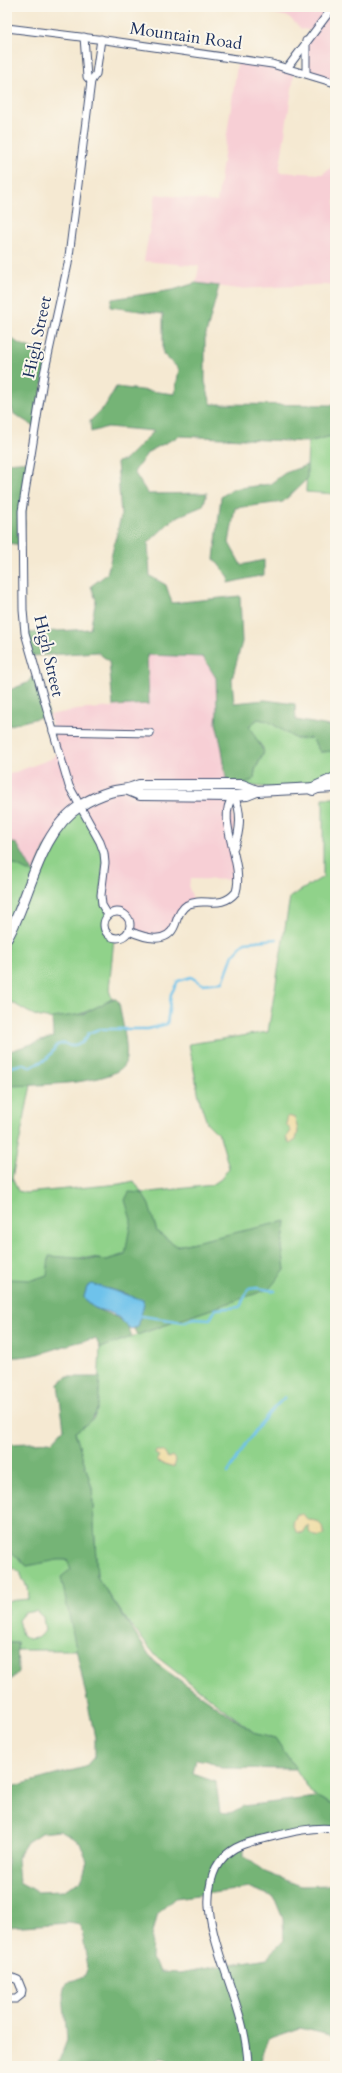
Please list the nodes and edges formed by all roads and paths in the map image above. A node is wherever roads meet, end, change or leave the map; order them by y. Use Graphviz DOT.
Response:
graph roads {
  1 [pos="333,7"];
  2 [pos="7,28"];
  3 [pos="84,37"];
  4 [pos="102,39"];
  5 [pos="306,41"];
  6 [pos="288,68"];
  7 [pos="306,73"];
  8 [pos="91,81"];
  9 [pos="335,83"];
  10 [pos="53,731"];
  11 [pos="150,733"];
  12 [pos="335,779"];
  13 [pos="335,787"];
  14 [pos="313,789"];
  15 [pos="128,790"];
  16 [pos="257,791"];
  17 [pos="233,796"];
  18 [pos="79,806"];
  19 [pos="108,915"];
  20 [pos="129,931"];
  21 [pos="7,938"];
  22 [pos="335,1829"];
  23 [pos="7,1979"];
  24 [pos="7,1999"];
  25 [pos="248,2066"];
  1 -- 5 [label="street"];
  2 -- 3 [label="street, Mountain Road"];
  3 -- 4 [label="street, Mountain Road"];
  3 -- 8 [label="street, High Street"];
  4 -- 6 [label="street, Mountain Road"];
  4 -- 8 [label="street, High Street"];
  5 -- 6 [label="street"];
  5 -- 7 [label="street"];
  6 -- 7 [label="street, Mountain Road"];
  7 -- 9 [label="street, Mountain Road"];
  8 -- 10 [label="street, High Street"];
  10 -- 11 [label="street"];
  10 -- 18 [label="street, High Street"];
  12 -- 14 [label="highway"];
  13 -- 14 [label="main road"];
  14 -- 16 [label="main road"];
  15 -- 16 [label="main road"];
  15 -- 17 [label="main road"];
  15 -- 18 [label="main road"];
  16 -- 17 [label="main road"];
  17 -- 20 [label="street"];
  18 -- 19 [label="street, High Street"];
  18 -- 21 [label="main road"];
  19 -- 20 [label="street"];
  19 -- 20 [label="street"];
  22 -- 25 [label="street"];
  23 -- 24 [label="street"];
}
